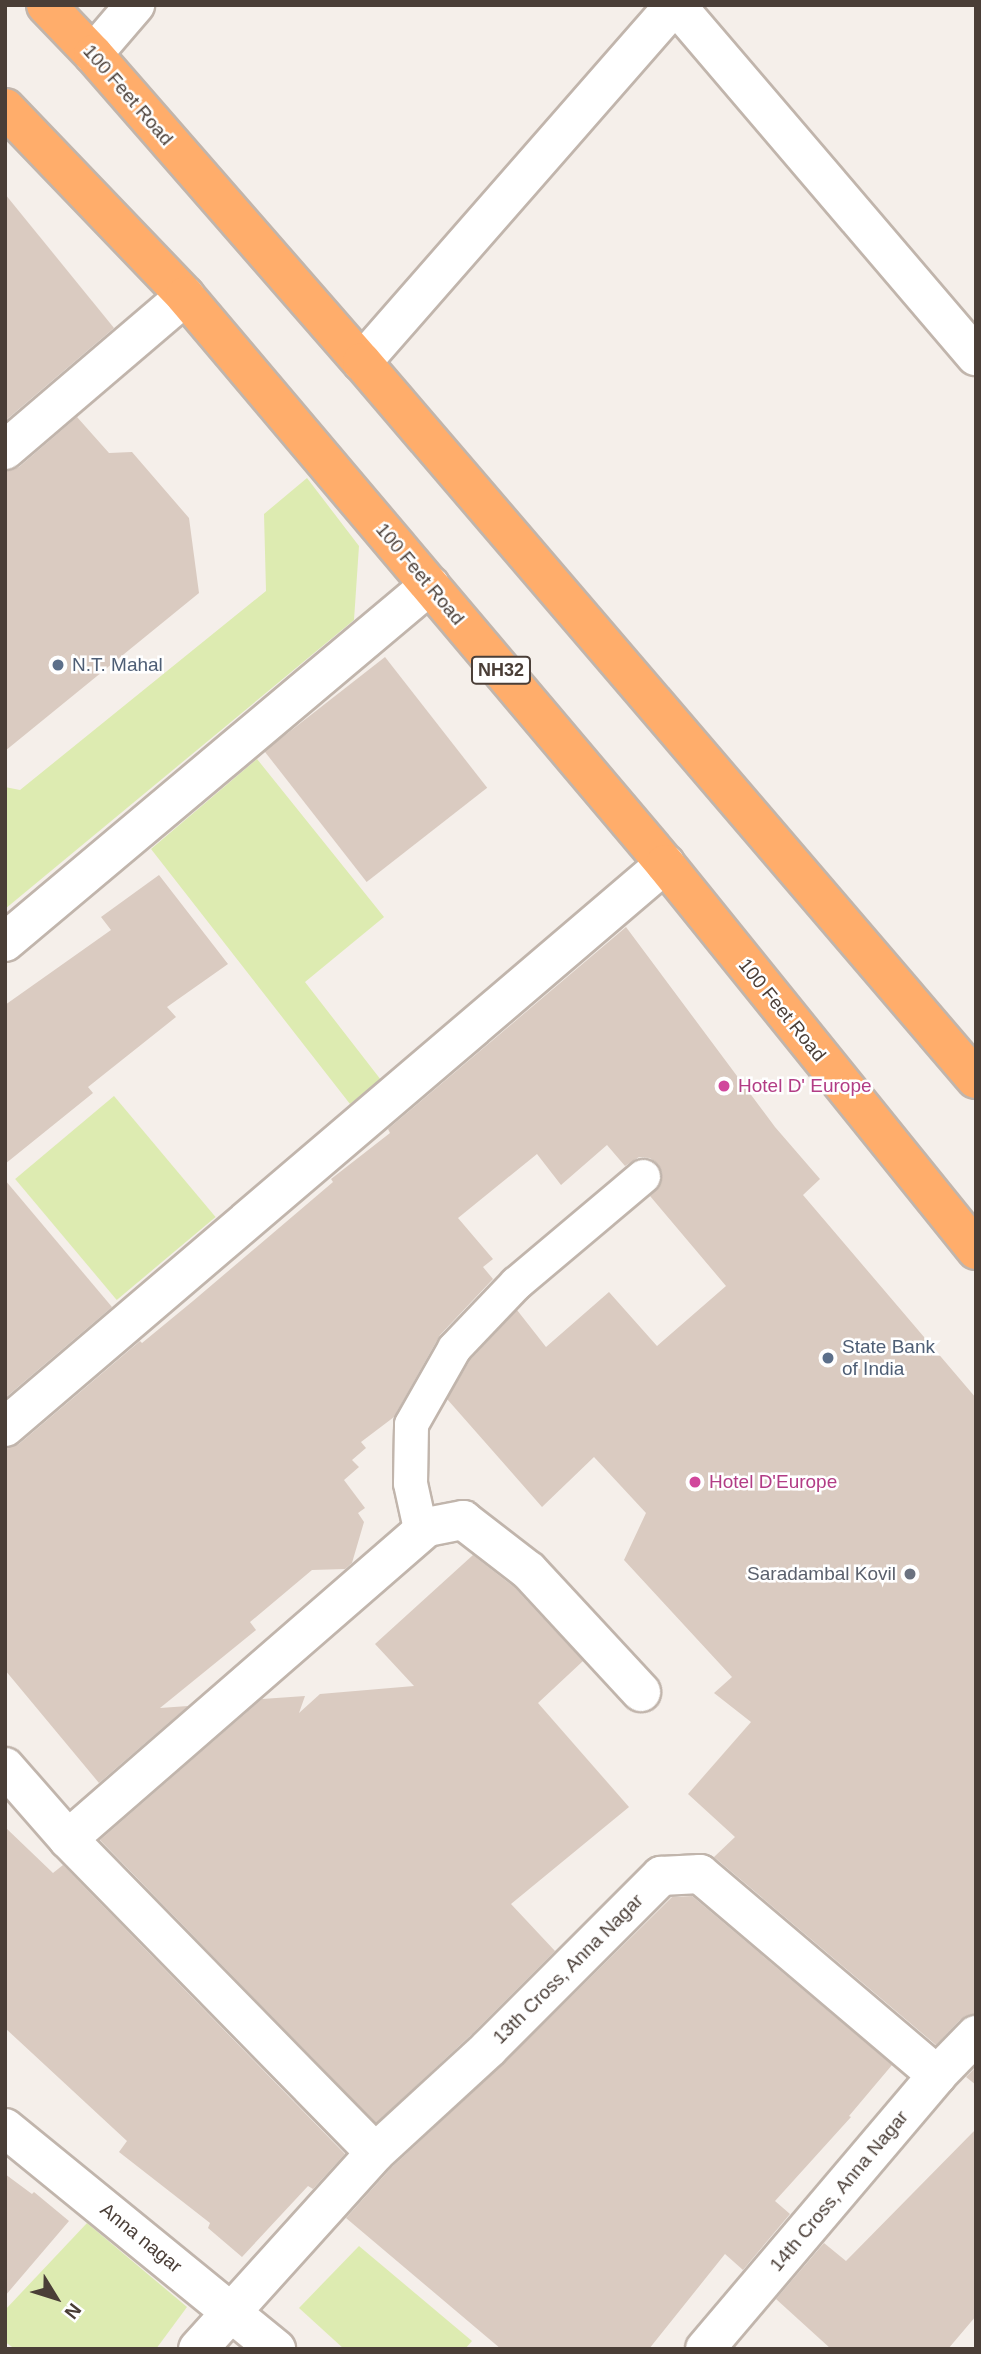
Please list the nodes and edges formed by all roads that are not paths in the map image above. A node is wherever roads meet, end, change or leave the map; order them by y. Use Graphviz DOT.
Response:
graph roads {
  1 [pos="46,5"];
  2 [pos="135,5"];
  3 [pos="675,5"];
  4 [pos="93,54"];
  5 [pos="5,108"];
  6 [pos="185,296"];
  7 [pos="976,356"];
  8 [pos="362,362"];
  9 [pos="5,450"];
  10 [pos="430,585"];
  11 [pos="665,864"];
  12 [pos="5,941"];
  13 [pos="976,1079"];
  14 [pos="643,1175"];
  15 [pos="976,1250"];
  16 [pos="5,1427"];
  17 [pos="421,1533"];
  18 [pos="641,1692"];
  19 [pos="5,1767"];
  20 [pos="68,1839"];
  21 [pos="976,2035"];
  22 [pos="937,2075"];
  23 [pos="5,2128"];
  24 [pos="376,2152"];
  25 [pos="233,2312"];
  26 [pos="198,2349"];
  27 [pos="276,2349"];
  28 [pos="705,2349"];
  1 -- 4 [label="highway, 100 Feet Road"];
  2 -- 4 [label="street"];
  3 -- 7 [label="street"];
  3 -- 8 [label="street"];
  4 -- 8 [label="highway, 100 Feet Road"];
  5 -- 6 [label="highway, 100 Feet Road / NH32"];
  6 -- 9 [label="street"];
  6 -- 10 [label="highway, 100 Feet Road / NH32"];
  8 -- 13 [label="highway, 100 Feet Road"];
  10 -- 11 [label="highway, 100 Feet Road / NH32"];
  10 -- 12 [label="street"];
  11 -- 15 [label="highway, 100 Feet Road / NH32"];
  11 -- 16 [label="street"];
  14 -- 17 [label="lane"];
  17 -- 18 [label="street"];
  17 -- 20 [label="street"];
  19 -- 20 [label="street"];
  20 -- 24 [label="street"];
  21 -- 22 [label="street, 14th Cross, Anna Nagar"];
  22 -- 24 [label="street, 13th Cross, Anna Nagar"];
  22 -- 28 [label="street, 14th Cross, Anna Nagar"];
  23 -- 25 [label="street, Anna nagar"];
  24 -- 25 [label="street, 13th Cross, Anna Nagar"];
  25 -- 26 [label="street, 13th Cross, Anna Nagar"];
  25 -- 27 [label="street, Anna nagar"];
}
